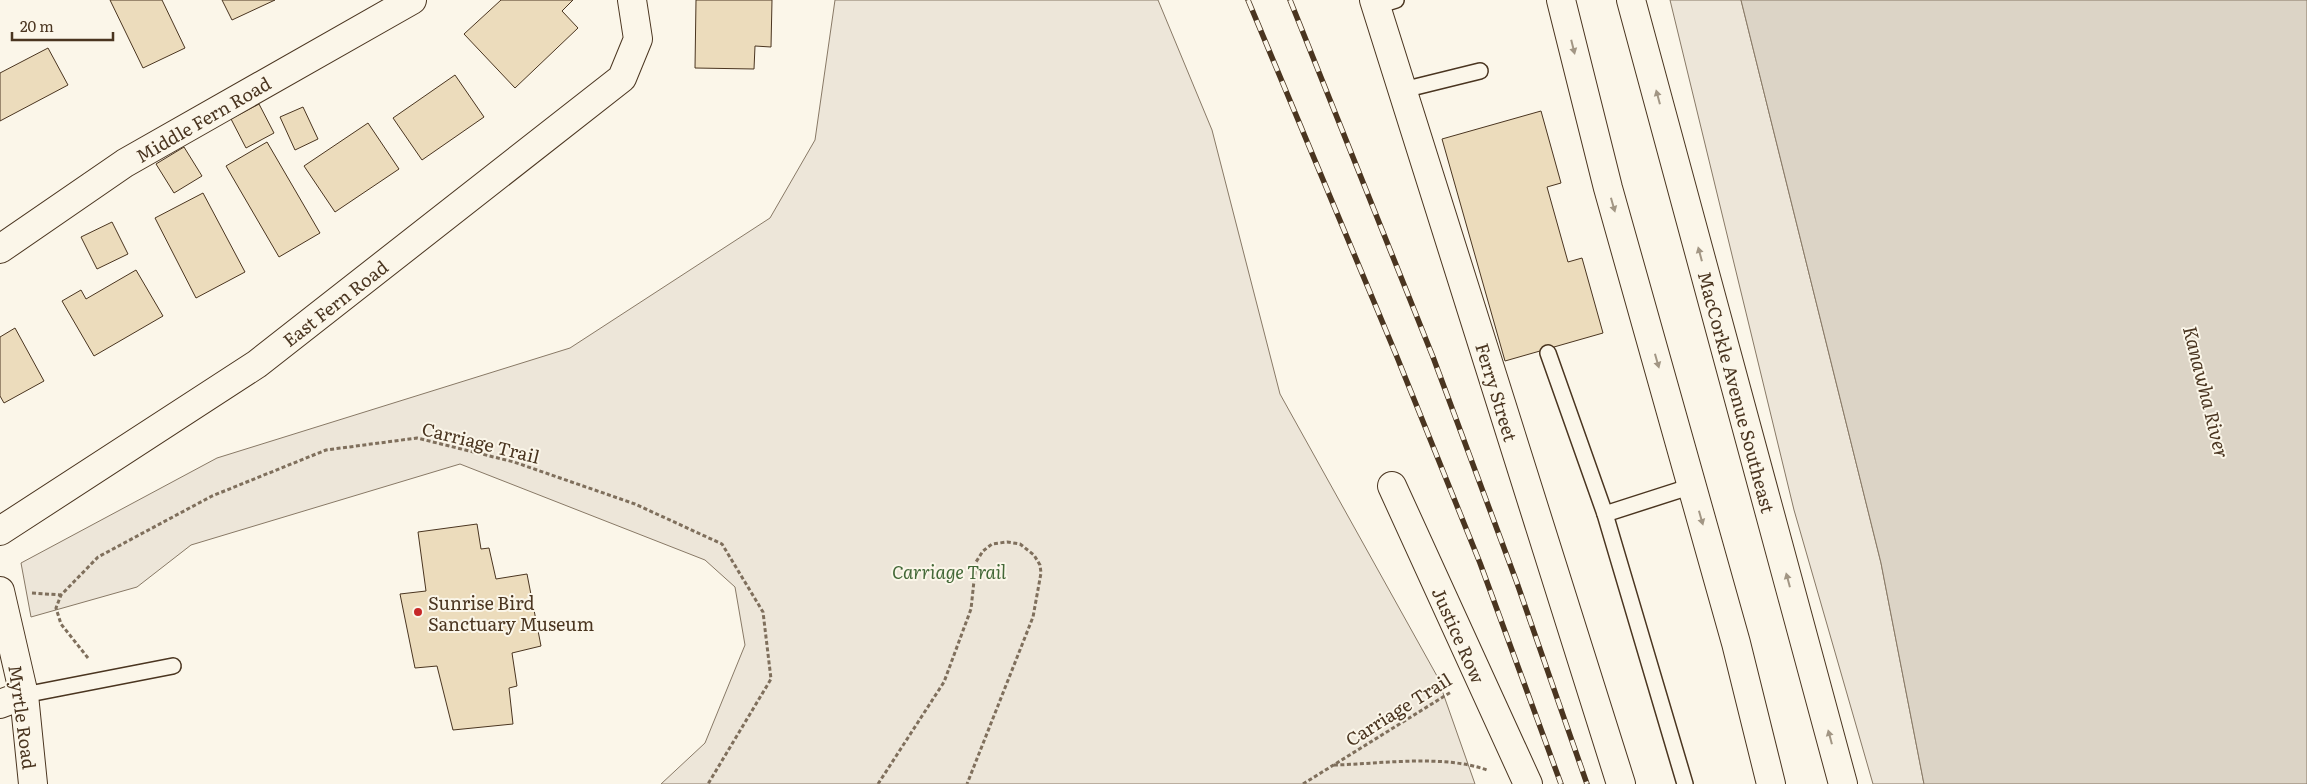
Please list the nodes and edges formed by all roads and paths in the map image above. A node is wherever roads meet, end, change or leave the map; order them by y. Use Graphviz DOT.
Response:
graph roads {
  1 [pos="412,0"];
  2 [pos="632,0"];
  3 [pos="1561,0"];
  4 [pos="1631,0"];
  5 [pos="1383,2"];
  6 [pos="1480,70"];
  7 [pos="1403,90"];
  8 [pos="0,249"];
  9 [pos="1548,354"];
  10 [pos="1392,486"];
  11 [pos="1692,486"];
  12 [pos="1605,514"];
  13 [pos="0,532"];
  14 [pos="0,591"];
  15 [pos="173,666"];
  16 [pos="1477,676"];
  17 [pos="105,679"];
  18 [pos="12,699"];
  19 [pos="1333,765"];
  20 [pos="1493,773"];
  21 [pos="32,784"];
  22 [pos="708,784"];
  23 [pos="878,784"];
  24 [pos="967,784"];
  25 [pos="1303,784"];
  26 [pos="1528,784"];
  27 [pos="1621,784"];
  28 [pos="1686,784"];
  29 [pos="1771,784"];
  30 [pos="1843,784"];
  1 -- 8 [label="main road, Middle Fern Road"];
  2 -- 13 [label="main road, East Fern Road"];
  3 -- 11 [label="main road, one-way"];
  30 -- 4 [label="main road, MacCorkle Avenue Southeast, one-way"];
  5 -- 7 [label="main road, Ferry Street"];
  6 -- 7 [label="lane"];
  7 -- 27 [label="main road, Ferry Street"];
  9 -- 12 [label="lane"];
  10 -- 16 [label="main road, Justice Row"];
  11 -- 12 [label="lane"];
  11 -- 29 [label="main road, one-way"];
  12 -- 28 [label="lane"];
  14 -- 18 [label="main road, Myrtle Road"];
  15 -- 17 [label="lane"];
  16 -- 19 [label="path, Carriage Trail"];
  16 -- 26 [label="main road, Justice Row"];
  17 -- 18 [label="lane"];
  17 -- 22 [label="path, Carriage Trail"];
  18 -- 21 [label="main road, Myrtle Road"];
  19 -- 20 [label="path, Carriage Trail"];
  19 -- 25 [label="path, Carriage Trail"];
  23 -- 24 [label="path"];
}
